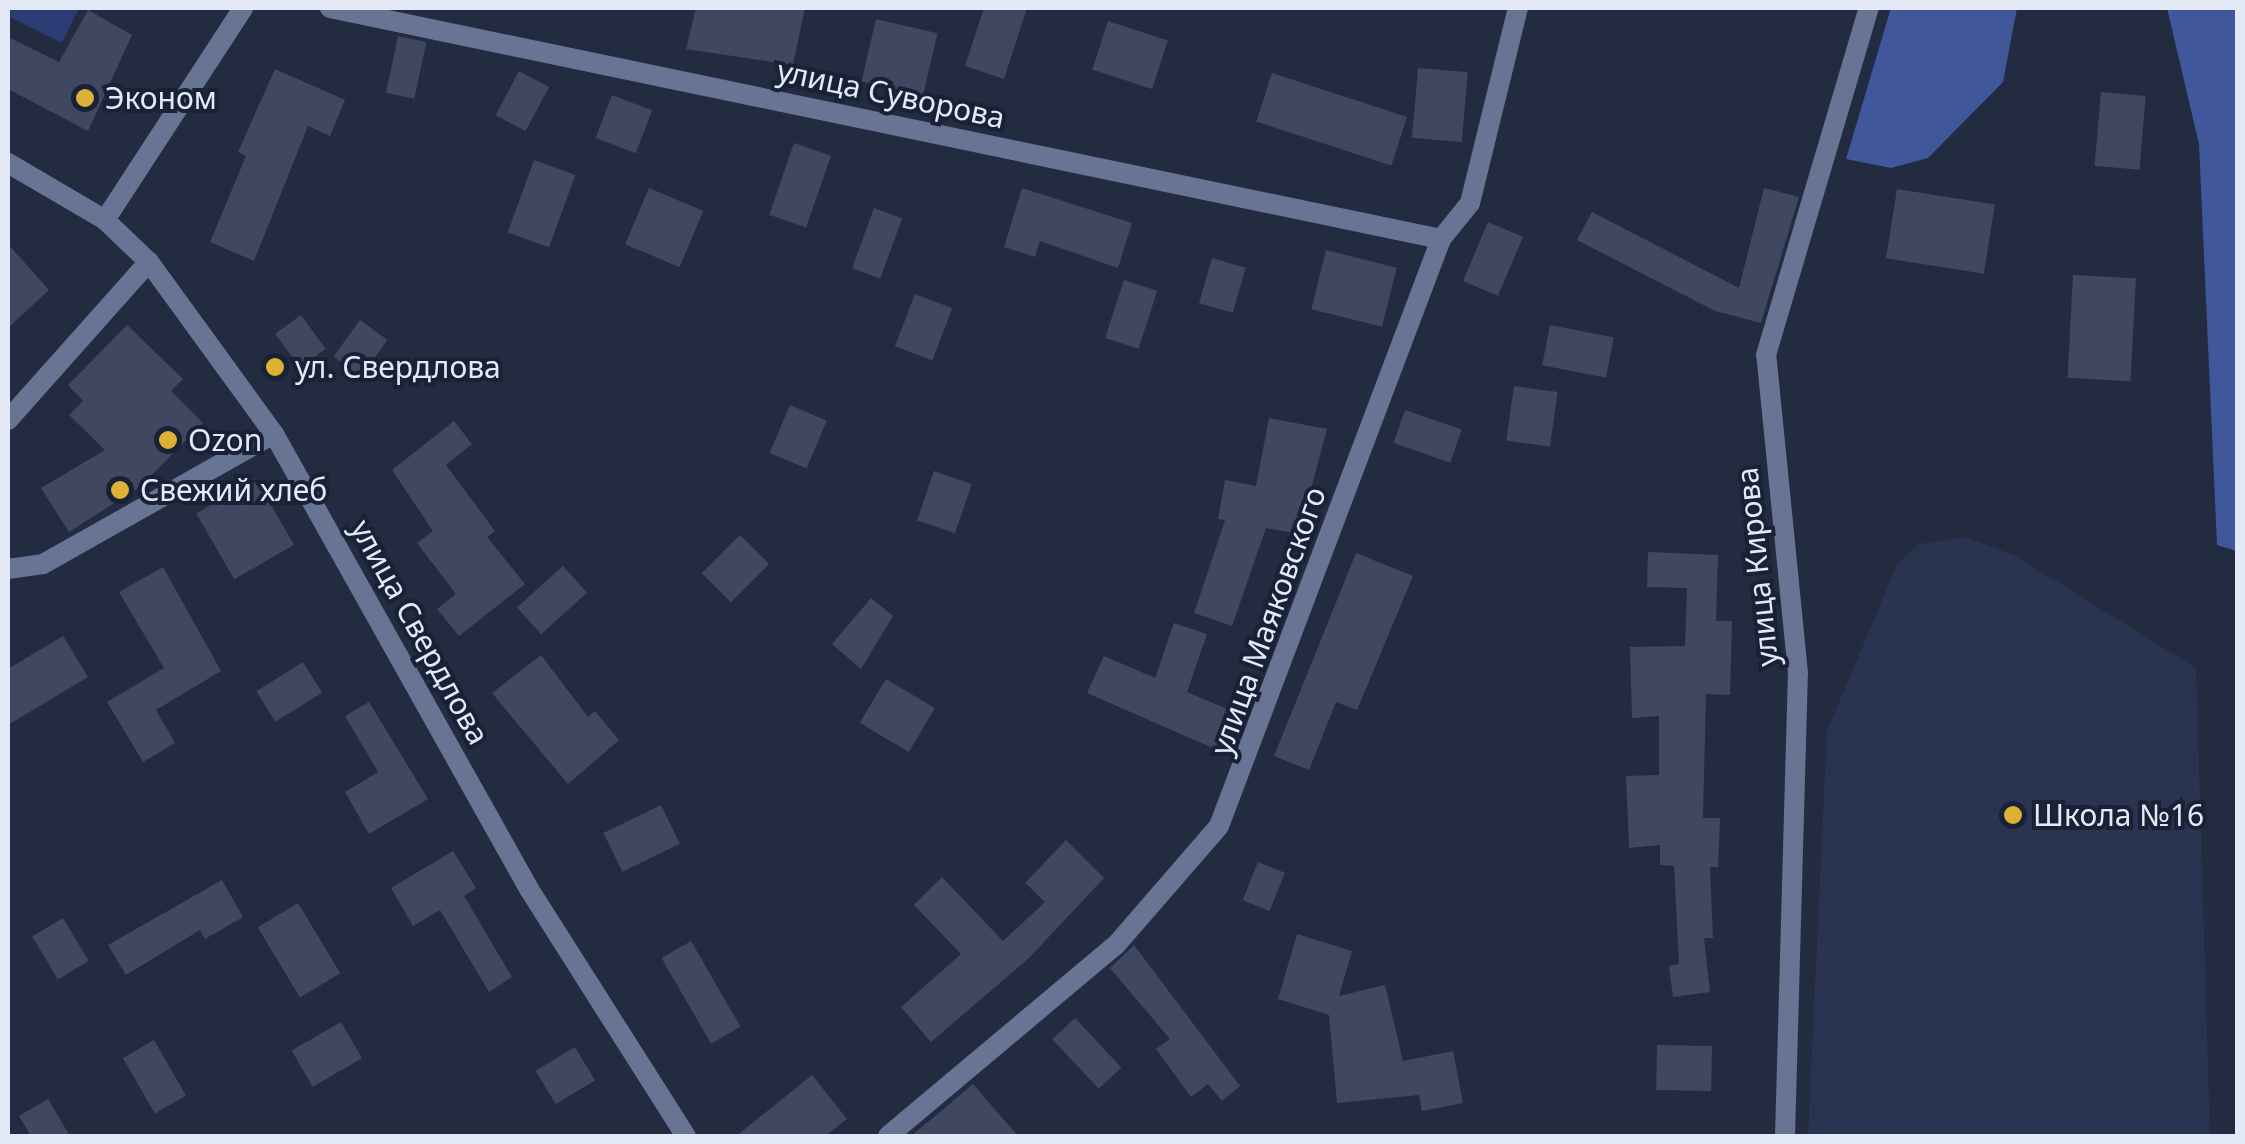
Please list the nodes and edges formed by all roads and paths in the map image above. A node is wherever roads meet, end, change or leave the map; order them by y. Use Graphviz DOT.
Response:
graph roads {
  1 [pos="330,8"];
  2 [pos="1518,8"];
  3 [pos="1869,8"];
  4 [pos="236,10"];
  5 [pos="8,164"];
  6 [pos="105,220"];
  7 [pos="1441,239"];
  8 [pos="149,262"];
  9 [pos="8,420"];
  10 [pos="274,434"];
  11 [pos="8,569"];
  12 [pos="686,1136"];
  13 [pos="888,1136"];
  14 [pos="1785,1136"];
  1 -- 7 [label="street, улица Суворова"];
  2 -- 7 [label="street, улица Маяковского"];
  3 -- 14 [label="street, улица Кирова"];
  4 -- 6 [label="street"];
  5 -- 6 [label="street, улица Свердлова"];
  6 -- 8 [label="street, улица Свердлова"];
  7 -- 13 [label="street, улица Маяковского"];
  8 -- 9 [label="street"];
  8 -- 10 [label="street, улица Свердлова"];
  10 -- 11 [label="street"];
  10 -- 12 [label="street, улица Свердлова"];
}
